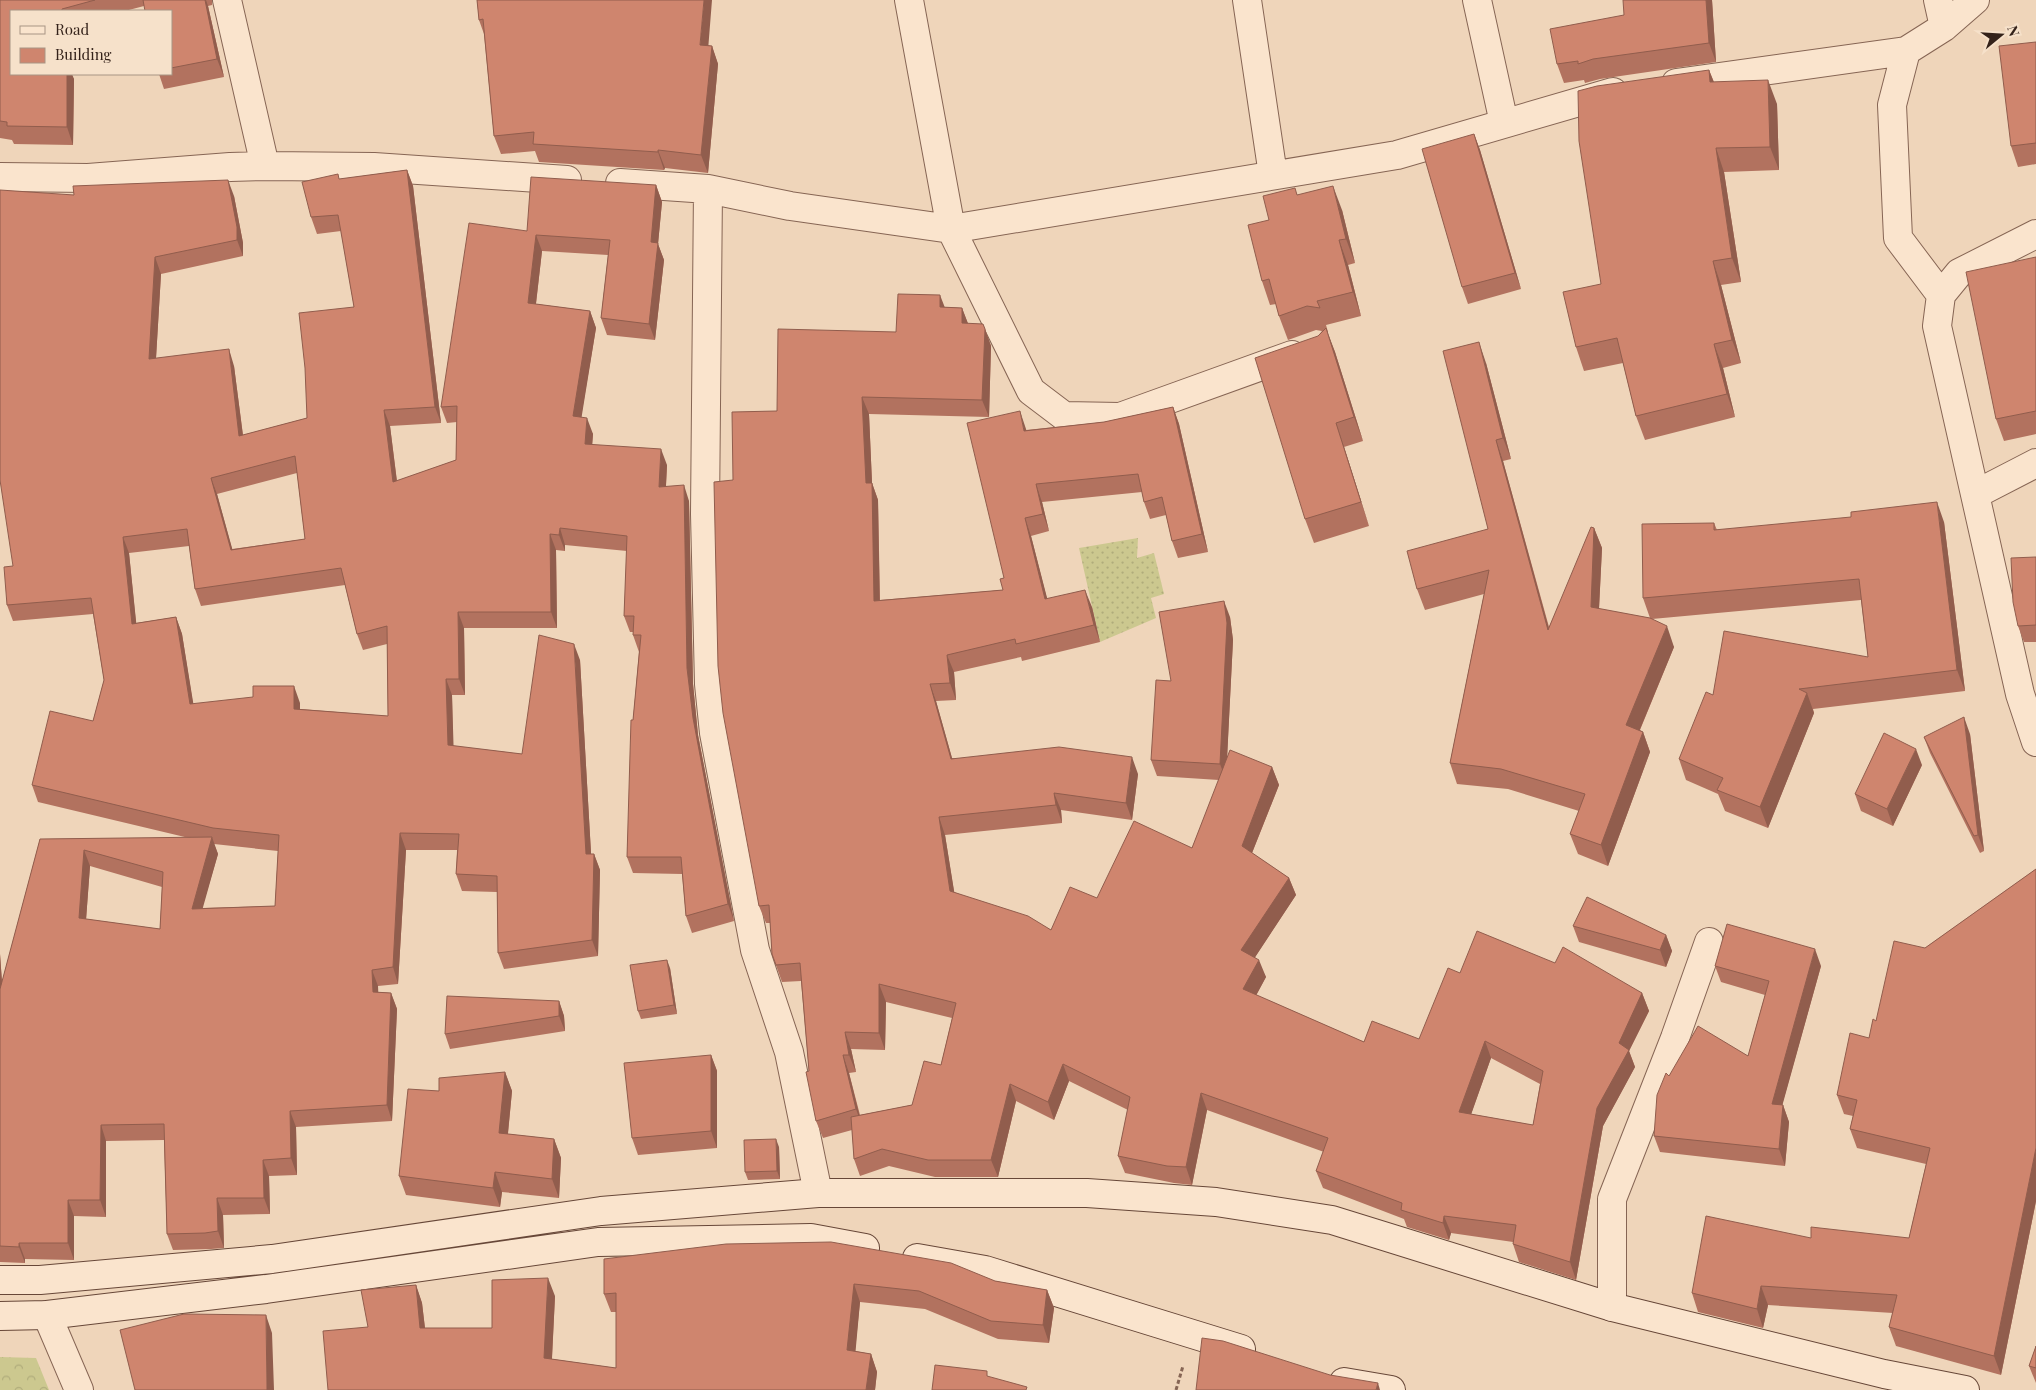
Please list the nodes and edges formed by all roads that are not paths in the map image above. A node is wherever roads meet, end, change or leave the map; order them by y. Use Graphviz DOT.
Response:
graph roads {
  1 [pos="227,0"];
  2 [pos="910,0"];
  3 [pos="1247,0"];
  4 [pos="1477,0"];
  5 [pos="1938,0"];
  6 [pos="1975,0"];
  7 [pos="1944,27"];
  8 [pos="1906,51"];
  9 [pos="1504,124"];
  10 [pos="264,166"];
  11 [pos="1272,175"];
  12 [pos="0,177"];
  13 [pos="708,189"];
  14 [pos="951,229"];
  15 [pos="2036,234"];
  16 [pos="1941,295"];
  17 [pos="1312,348"];
  18 [pos="2036,463"];
  19 [pos="1976,494"];
  20 [pos="2028,691"];
  21 [pos="2036,742"];
  22 [pos="1709,942"];
  23 [pos="818,1193"];
  24 [pos="0,1280"];
  25 [pos="1612,1307"];
  26 [pos="47,1315"];
  27 [pos="0,1316"];
  28 [pos="1268,1358"];
  29 [pos="1324,1376"];
  30 [pos="79,1390"];
  31 [pos="1391,1390"];
  32 [pos="1965,1390"];
  1 -- 10 [label="street"];
  2 -- 14 [label="street"];
  3 -- 11 [label="street"];
  4 -- 9 [label="street"];
  5 -- 7 [label="street"];
  6 -- 7 [label="street"];
  7 -- 8 [label="street"];
  8 -- 9 [label="street"];
  8 -- 16 [label="street"];
  9 -- 11 [label="street"];
  10 -- 12 [label="street"];
  10 -- 13 [label="street"];
  11 -- 14 [label="street"];
  13 -- 14 [label="street"];
  13 -- 23 [label="street"];
  14 -- 17 [label="street"];
  15 -- 16 [label="street"];
  16 -- 19 [label="street"];
  18 -- 19 [label="street"];
  19 -- 20 [label="street"];
  20 -- 21 [label="street"];
  22 -- 25 [label="street"];
  23 -- 24 [label="street"];
  23 -- 25 [label="street"];
  25 -- 32 [label="street"];
  26 -- 27 [label="street"];
  26 -- 28 [label="street"];
  26 -- 30 [label="street"];
  29 -- 31 [label="street"];
}
